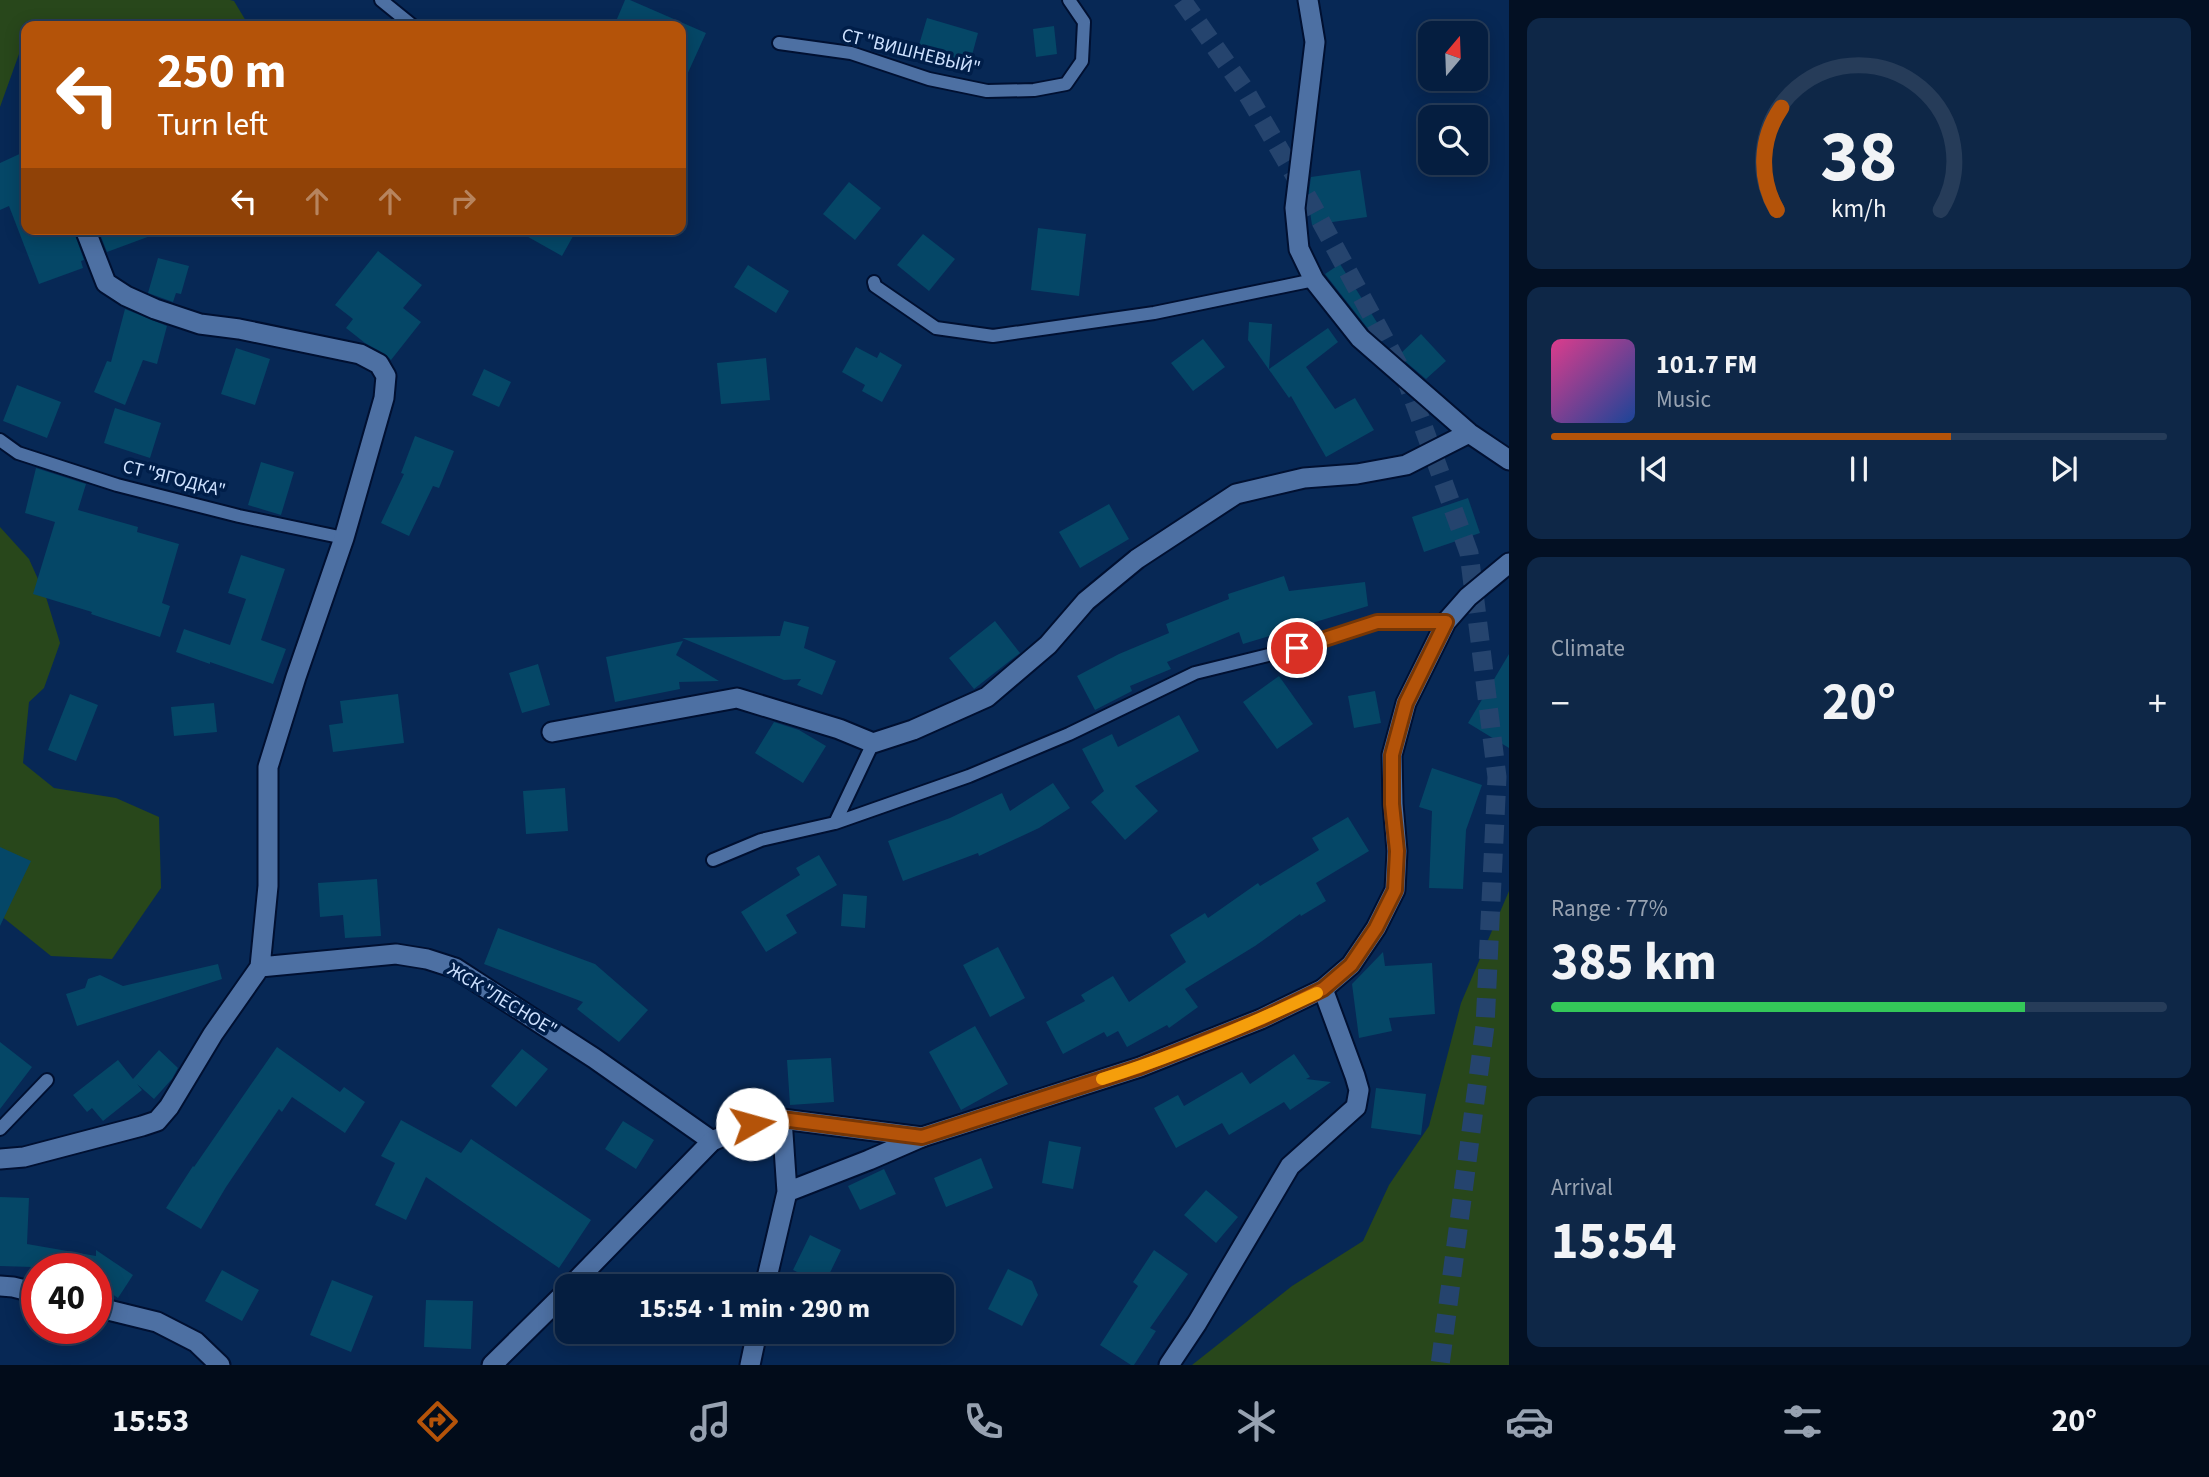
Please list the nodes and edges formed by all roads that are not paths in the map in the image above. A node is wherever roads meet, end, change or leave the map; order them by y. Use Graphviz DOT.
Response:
graph roads {
  1 [pos="381,0"];
  2 [pos="1069,0"];
  3 [pos="1308,0"];
  4 [pos="407,21"];
  5 [pos="779,43"];
  6 [pos="87,235"];
  7 [pos="1314,280"];
  8 [pos="874,282"];
  9 [pos="1469,433"];
  10 [pos="0,440"];
  11 [pos="1509,460"];
  12 [pos="344,538"];
  13 [pos="1509,563"];
  14 [pos="1446,622"];
  15 [pos="552,732"];
  16 [pos="873,743"];
  17 [pos="835,823"];
  18 [pos="713,860"];
  19 [pos="260,967"];
  20 [pos="1323,989"];
  21 [pos="47,1080"];
  22 [pos="782,1119"];
  23 [pos="0,1129"];
  24 [pos="922,1137"];
  25 [pos="712,1141"];
  26 [pos="0,1159"];
  27 [pos="787,1192"];
  28 [pos="583,1274"];
  29 [pos="768,1274"];
  30 [pos="0,1286"];
  31 [pos="21,1289"];
  32 [pos="555,1303"];
  33 [pos="112,1311"];
  34 [pos="754,1344"];
  35 [pos="220,1365"];
  36 [pos="492,1365"];
  37 [pos="750,1365"];
  38 [pos="1169,1365"];
  1 -- 4 [label="lane"];
  2 -- 5 [label="lane, СТ \"ВИШНЕВЫЙ\""];
  3 -- 7 [label="street"];
  6 -- 12 [label="street"];
  7 -- 8 [label="lane"];
  7 -- 9 [label="street"];
  9 -- 11 [label="street"];
  9 -- 16 [label="street"];
  10 -- 12 [label="lane, СТ \"ЯГОДКА\""];
  12 -- 19 [label="street"];
  13 -- 14 [label="street"];
  14 -- 17 [label="lane"];
  14 -- 20 [label="street"];
  15 -- 16 [label="street"];
  16 -- 17 [label="lane"];
  17 -- 18 [label="lane"];
  19 -- 25 [label="street, ЖСК \"ЛЕСНОЕ\""];
  19 -- 26 [label="street"];
  20 -- 24 [label="street"];
  20 -- 38 [label="street"];
  21 -- 23 [label="lane"];
  22 -- 24 [label="street"];
  22 -- 25 [label="street"];
  22 -- 27 [label="street"];
  24 -- 27 [label="street"];
  25 -- 28 [label="street"];
  27 -- 29 [label="street"];
  30 -- 31 [label="street"];
  32 -- 36 [label="street"];
  33 -- 35 [label="street"];
  34 -- 37 [label="street"];
}
